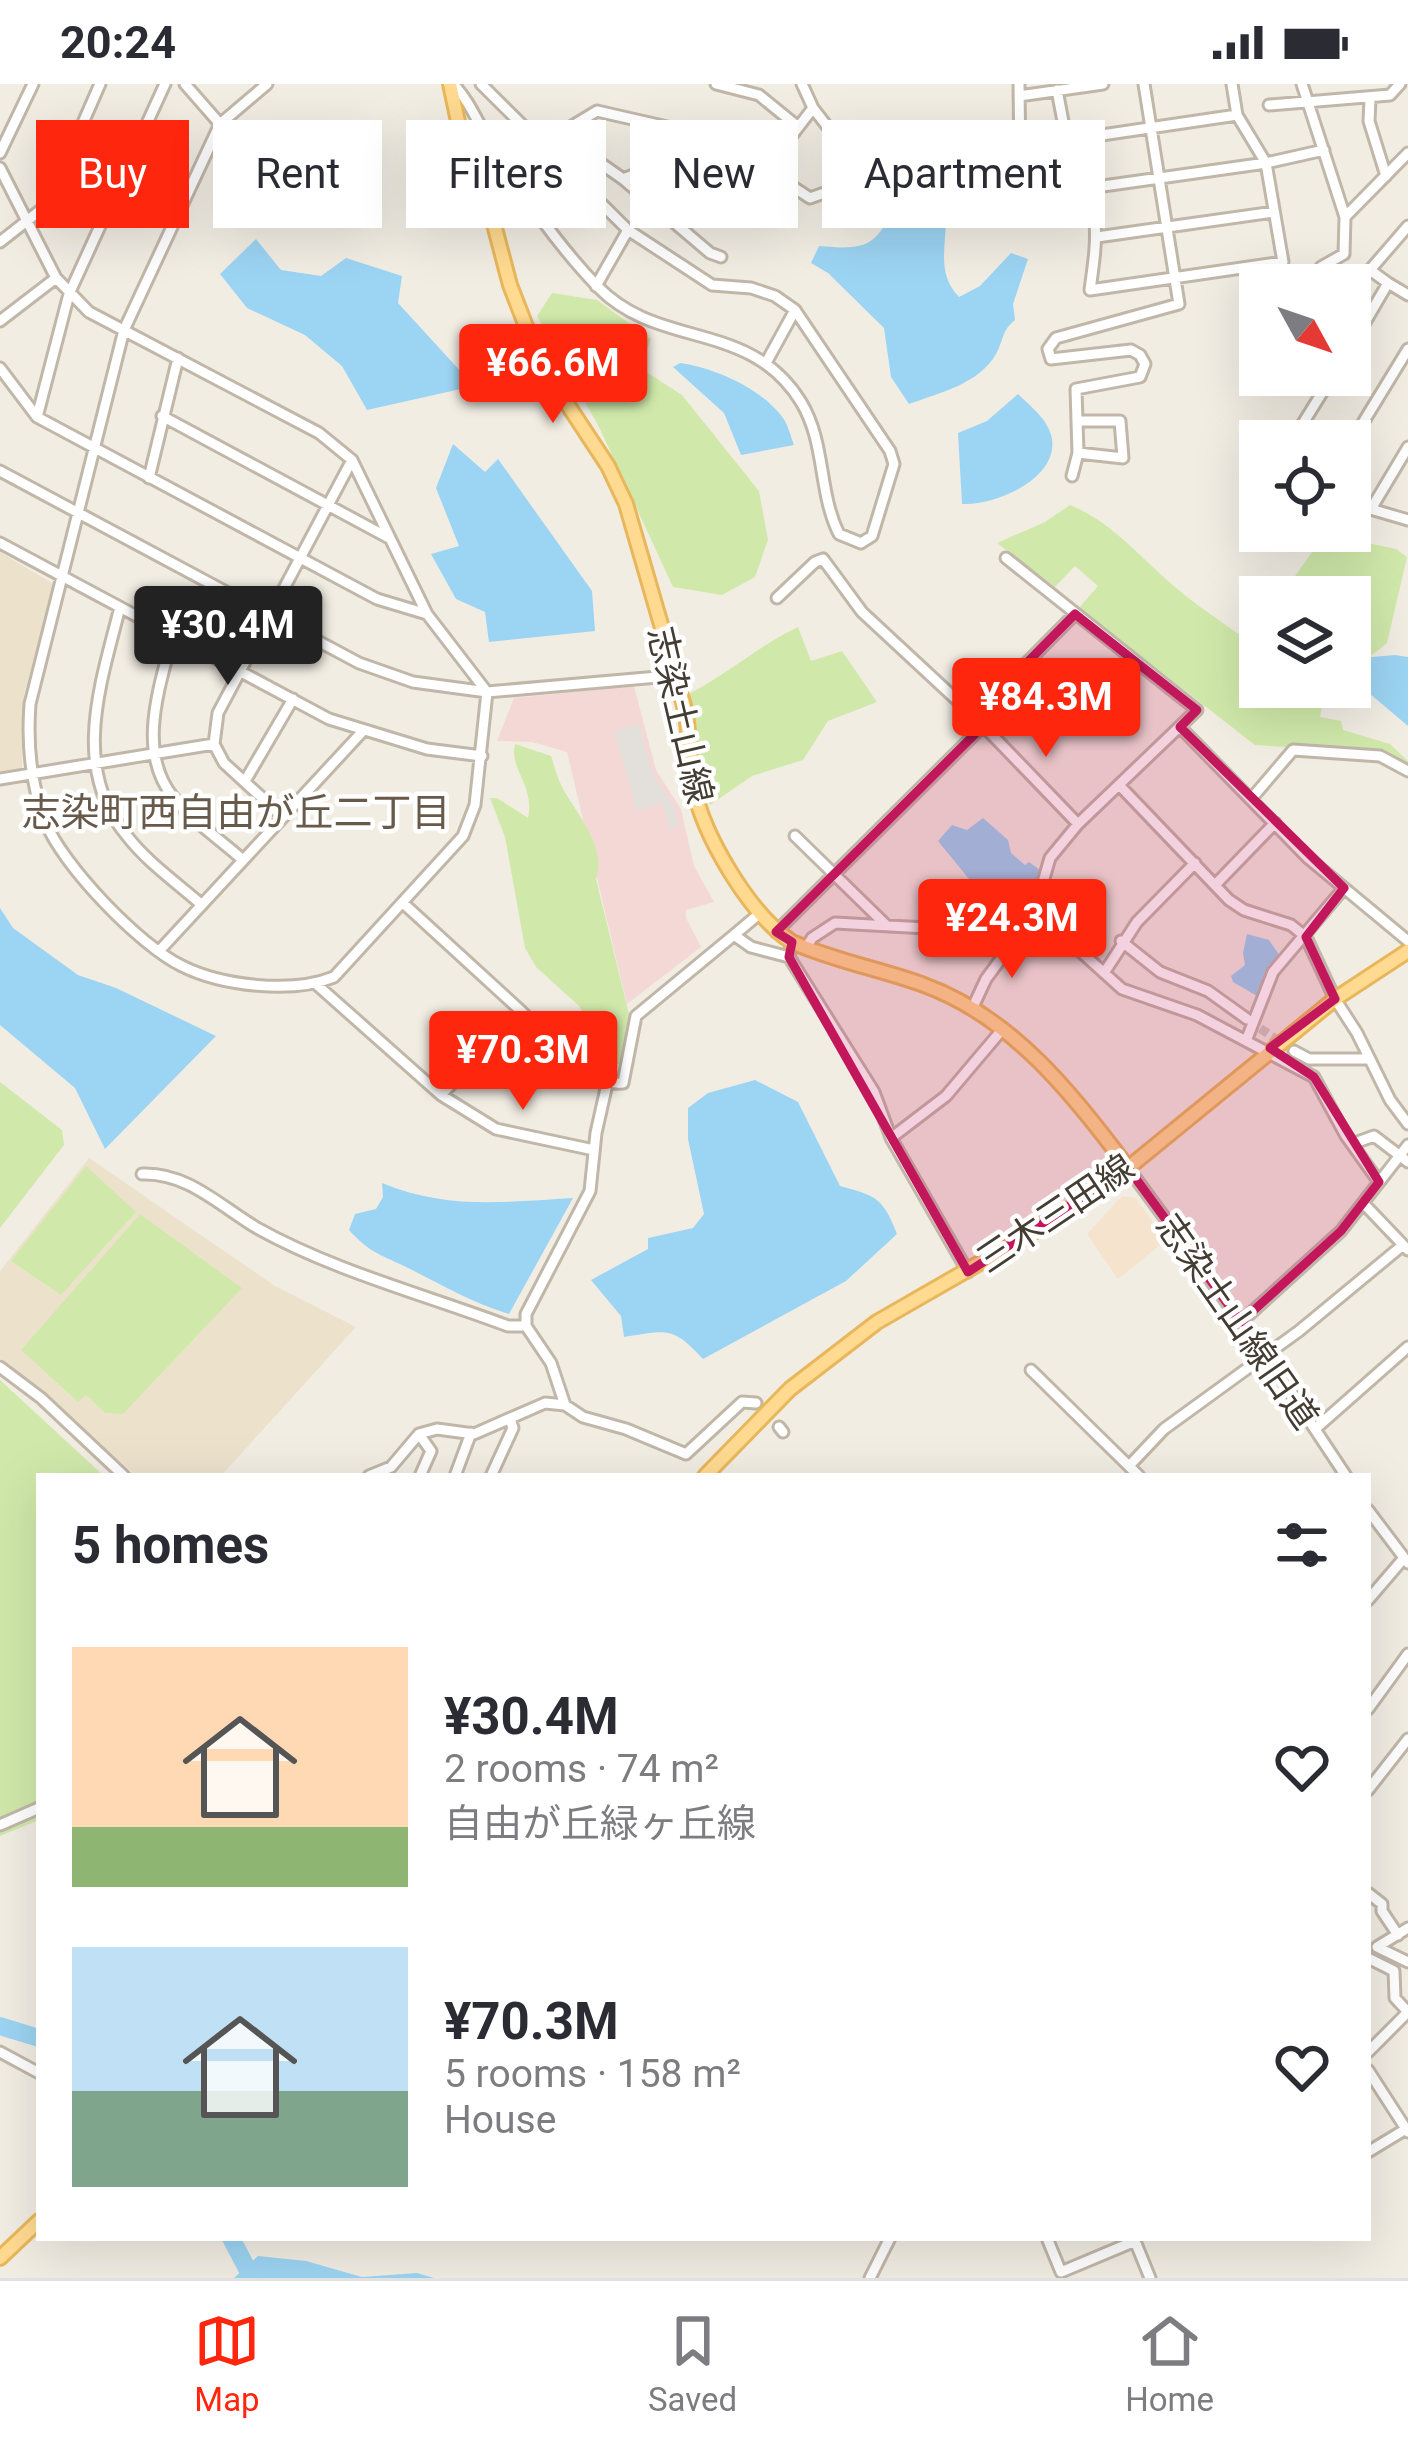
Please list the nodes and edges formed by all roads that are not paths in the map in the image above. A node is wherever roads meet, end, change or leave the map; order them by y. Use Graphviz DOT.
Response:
graph roads {
  1 [pos="33,84"];
  2 [pos="100,84"];
  3 [pos="165,84"];
  4 [pos="185,84"];
  5 [pos="267,84"];
  6 [pos="452,84"];
  7 [pos="481,84"];
  8 [pos="716,84"];
  9 [pos="802,84"];
  10 [pos="1103,84"];
  11 [pos="1144,84"];
  12 [pos="1232,84"];
  13 [pos="1302,84"];
  14 [pos="1400,84"];
  15 [pos="1084,85"];
  16 [pos="1019,90"];
  17 [pos="1058,90"];
  18 [pos="1370,99"];
  19 [pos="1269,105"];
  20 [pos="1309,105"];
  21 [pos="813,108"];
  22 [pos="1237,115"];
  23 [pos="216,120"];
  24 [pos="225,120"];
  25 [pos="515,120"];
  26 [pos="582,120"];
  27 [pos="637,120"];
  28 [pos="788,120"];
  29 [pos="1064,120"];
  30 [pos="798,126"];
  31 [pos="1151,127"];
  32 [pos="1105,134"];
  33 [pos="213,139"];
  34 [pos="1324,150"];
  35 [pos="0,153"];
  36 [pos="1408,153"];
  37 [pos="1266,163"];
  38 [pos="606,167"];
  39 [pos="0,168"];
  40 [pos="630,176"];
  41 [pos="1386,176"];
  42 [pos="1159,177"];
  43 [pos="623,179"];
  44 [pos="1105,185"];
  45 [pos="798,190"];
  46 [pos="606,209"];
  47 [pos="1274,212"];
  48 [pos="1345,217"];
  49 [pos="26,220"];
  50 [pos="1408,226"];
  51 [pos="1095,228"];
  52 [pos="1167,228"];
  53 [pos="628,230"];
  54 [pos="3,237"];
  55 [pos="1097,238"];
  56 [pos="721,257"];
  57 [pos="1326,264"];
  58 [pos="1174,276"];
  59 [pos="56,278"];
  60 [pos="1388,284"];
  61 [pos="596,286"];
  62 [pos="69,294"];
  63 [pos="1408,296"];
  64 [pos="795,310"];
  65 [pos="1371,313"];
  66 [pos="0,321"];
  67 [pos="124,330"];
  68 [pos="1408,349"];
  69 [pos="178,358"];
  70 [pos="767,362"];
  71 [pos="0,368"];
  72 [pos="162,416"];
  73 [pos="37,417"];
  74 [pos="1365,420"];
  75 [pos="1078,421"];
  76 [pos="1408,447"];
  77 [pos="93,448"];
  78 [pos="1078,453"];
  79 [pos="352,460"];
  80 [pos="0,472"];
  81 [pos="1072,476"];
  82 [pos="149,478"];
  83 [pos="329,504"];
  84 [pos="1371,507"];
  85 [pos="1371,509"];
  86 [pos="76,511"];
  87 [pos="1408,520"];
  88 [pos="389,538"];
  89 [pos="0,543"];
  90 [pos="1006,558"];
  91 [pos="301,559"];
  92 [pos="60,575"];
  93 [pos="777,598"];
  94 [pos="120,607"];
  95 [pos="427,614"];
  96 [pos="1075,614"];
  97 [pos="271,616"];
  98 [pos="173,634"];
  99 [pos="242,670"];
  100 [pos="668,676"];
  101 [pos="487,692"];
  102 [pos="293,699"];
  103 [pos="974,716"];
  104 [pos="982,727"];
  105 [pos="1180,727"];
  106 [pos="362,732"];
  107 [pos="214,744"];
  108 [pos="153,754"];
  109 [pos="482,756"];
  110 [pos="95,763"];
  111 [pos="1408,771"];
  112 [pos="32,774"];
  113 [pos="0,779"];
  114 [pos="244,781"];
  115 [pos="1120,787"];
  116 [pos="1252,798"];
  117 [pos="284,817"];
  118 [pos="1275,823"];
  119 [pos="1078,824"];
  120 [pos="796,836"];
  121 [pos="243,860"];
  122 [pos="1195,863"];
  123 [pos="836,874"];
  124 [pos="1215,885"];
  125 [pos="1344,888"];
  126 [pos="403,903"];
  127 [pos="202,905"];
  128 [pos="758,914"];
  129 [pos="888,926"];
  130 [pos="776,932"];
  131 [pos="1020,933"];
  132 [pos="734,935"];
  133 [pos="1306,937"];
  134 [pos="1121,941"];
  135 [pos="1408,941"];
  136 [pos="806,948"];
  137 [pos="790,949"];
  138 [pos="160,950"];
  139 [pos="1408,951"];
  140 [pos="1104,973"];
  141 [pos="316,984"];
  142 [pos="1335,999"];
  143 [pos="972,1009"];
  144 [pos="521,1011"];
  145 [pos="1247,1019"];
  146 [pos="1001,1031"];
  147 [pos="1246,1041"];
  148 [pos="1294,1051"];
  149 [pos="1265,1052"];
  150 [pos="1370,1059"];
  151 [pos="608,1084"];
  152 [pos="441,1095"];
  153 [pos="1408,1124"];
  154 [pos="891,1138"];
  155 [pos="1352,1144"];
  156 [pos="1408,1145"];
  157 [pos="594,1150"];
  158 [pos="1405,1159"];
  159 [pos="1128,1168"];
  160 [pos="142,1174"];
  161 [pos="1378,1182"];
  162 [pos="1365,1205"];
  163 [pos="1405,1247"];
  164 [pos="968,1272"];
  165 [pos="1241,1322"];
  166 [pos="526,1325"];
  167 [pos="1408,1347"];
  168 [pos="1265,1354"];
  169 [pos="0,1367"];
  170 [pos="1031,1370"];
  171 [pos="756,1403"];
  172 [pos="565,1405"];
  173 [pos="510,1419"];
  174 [pos="1315,1429"];
  175 [pos="471,1433"];
  176 [pos="419,1434"];
  177 [pos="1129,1466"];
  178 [pos="121,1473"];
  179 [pos="376,1473"];
  180 [pos="421,1473"];
  181 [pos="456,1473"];
  182 [pos="492,1473"];
  183 [pos="708,1473"];
  184 [pos="1136,1473"];
  185 [pos="1344,1473"];
  186 [pos="1371,1514"];
  187 [pos="1406,1561"];
  188 [pos="1371,1597"];
  189 [pos="1408,1654"];
  190 [pos="1371,1704"];
  191 [pos="1408,1739"];
  192 [pos="1371,1786"];
  193 [pos="36,1809"];
  194 [pos="0,1825"];
  195 [pos="1371,1895"];
  196 [pos="1403,1931"];
  197 [pos="1371,1953"];
  198 [pos="1408,1962"];
  199 [pos="1371,2050"];
  200 [pos="0,2052"];
  201 [pos="36,2068"];
  202 [pos="1371,2075"];
  203 [pos="1407,2130"];
  204 [pos="1371,2150"];
  205 [pos="36,2224"];
  206 [pos="888,2241"];
  207 [pos="1048,2241"];
  208 [pos="1130,2241"];
  209 [pos="0,2258"];
  210 [pos="870,2278"];
  211 [pos="1150,2278"];
  1 -- 35 [label="street"];
  2 -- 49 [label="street"];
  3 -- 62 [label="street"];
  4 -- 23 [label="street"];
  5 -- 24 [label="street"];
  6 -- 61 [label="street"];
  6 -- 100 [label="main road, 志染土山線"];
  7 -- 25 [label="street"];
  8 -- 28 [label="street"];
  9 -- 21 [label="street"];
  10 -- 15 [label="street"];
  11 -- 31 [label="street"];
  12 -- 22 [label="street"];
  13 -- 20 [label="street"];
  14 -- 18 [label="street"];
  15 -- 17 [label="street"];
  16 -- 17 [label="street"];
  17 -- 29 [label="street"];
  18 -- 20 [label="street"];
  18 -- 41 [label="street"];
  19 -- 20 [label="street"];
  20 -- 34 [label="street"];
  21 -- 30 [label="street"];
  21 -- 45 [label="street"];
  22 -- 31 [label="street"];
  22 -- 37 [label="street"];
  26 -- 27 [label="street"];
  31 -- 32 [label="street"];
  31 -- 42 [label="street"];
  33 -- 67 [label="street"];
  34 -- 37 [label="street"];
  34 -- 48 [label="street"];
  36 -- 41 [label="street"];
  37 -- 42 [label="street"];
  37 -- 47 [label="street"];
  38 -- 43 [label="street"];
  39 -- 49 [label="street"];
  40 -- 43 [label="street"];
  41 -- 48 [label="street"];
  42 -- 44 [label="street"];
  42 -- 52 [label="street"];
  43 -- 56 [label="street"];
  46 -- 53 [label="street"];
  47 -- 52 [label="street"];
  47 -- 58 [label="street"];
  48 -- 57 [label="street"];
  49 -- 54 [label="street"];
  49 -- 59 [label="street"];
  50 -- 60 [label="street"];
  51 -- 55 [label="street"];
  52 -- 55 [label="street"];
  52 -- 58 [label="street"];
  53 -- 61 [label="street"];
  53 -- 64 [label="street"];
  55 -- 58 [label="street"];
  58 -- 75 [label="street"];
  59 -- 62 [label="street"];
  59 -- 66 [label="street"];
  60 -- 63 [label="street"];
  60 -- 65 [label="street"];
  61 -- 70 [label="street"];
  62 -- 67 [label="street"];
  62 -- 73 [label="street"];
  64 -- 70 [label="street"];
  64 -- 70 [label="street"];
  67 -- 69 [label="street"];
  67 -- 77 [label="street"];
  68 -- 74 [label="street"];
  69 -- 72 [label="street"];
  69 -- 79 [label="street"];
  71 -- 73 [label="street"];
  72 -- 82 [label="street"];
  72 -- 83 [label="street"];
  73 -- 77 [label="street"];
  75 -- 78 [label="street"];
  75 -- 78 [label="street"];
  76 -- 84 [label="street"];
  77 -- 82 [label="street"];
  77 -- 86 [label="street"];
  78 -- 81 [label="street"];
  79 -- 83 [label="street"];
  79 -- 88 [label="street"];
  80 -- 86 [label="street"];
  82 -- 91 [label="street"];
  83 -- 88 [label="street"];
  83 -- 91 [label="street"];
  85 -- 87 [label="street"];
  86 -- 92 [label="street"];
  86 -- 97 [label="street"];
  88 -- 95 [label="street"];
  89 -- 92 [label="street"];
  90 -- 96 [label="street"];
  91 -- 95 [label="street"];
  91 -- 97 [label="street"];
  92 -- 94 [label="street"];
  92 -- 112 [label="street"];
  93 -- 103 [label="street"];
  94 -- 98 [label="street"];
  94 -- 110 [label="street"];
  95 -- 101 [label="street"];
  96 -- 103 [label="street"];
  96 -- 105 [label="street"];
  97 -- 99 [label="street"];
  97 -- 101 [label="street"];
  98 -- 99 [label="street"];
  98 -- 108 [label="street"];
  99 -- 102 [label="street"];
  99 -- 107 [label="street"];
  100 -- 101 [label="street"];
  100 -- 128 [label="main road, 志染土山線"];
  101 -- 109 [label="street"];
  102 -- 106 [label="street"];
  102 -- 114 [label="street"];
  103 -- 104 [label="street"];
  104 -- 119 [label="street"];
  104 -- 123 [label="street"];
  105 -- 115 [label="street"];
  105 -- 116 [label="street"];
  106 -- 109 [label="street"];
  106 -- 117 [label="street"];
  107 -- 108 [label="street"];
  107 -- 114 [label="street"];
  108 -- 110 [label="street"];
  108 -- 121 [label="street"];
  109 -- 126 [label="street"];
  110 -- 112 [label="street"];
  110 -- 127 [label="street"];
  111 -- 116 [label="street"];
  112 -- 113 [label="street"];
  112 -- 138 [label="street"];
  114 -- 117 [label="street"];
  115 -- 119 [label="street"];
  115 -- 122 [label="street"];
  116 -- 118 [label="street"];
  117 -- 121 [label="street"];
  118 -- 124 [label="street"];
  118 -- 125 [label="street"];
  119 -- 131 [label="street"];
  120 -- 123 [label="street"];
  121 -- 127 [label="street"];
  122 -- 124 [label="street"];
  122 -- 134 [label="street"];
  123 -- 129 [label="street"];
  123 -- 130 [label="street"];
  124 -- 133 [label="street"];
  125 -- 133 [label="street"];
  125 -- 135 [label="street"];
  126 -- 141 [label="street"];
  126 -- 144 [label="street"];
  127 -- 138 [label="street"];
  128 -- 130 [label="main road, 志染土山線"];
  128 -- 132 [label="street"];
  129 -- 131 [label="street"];
  129 -- 136 [label="street"];
  130 -- 137 [label="main road, 志染土山線"];
  131 -- 140 [label="street"];
  131 -- 143 [label="street"];
  132 -- 137 [label="street"];
  132 -- 151 [label="street"];
  133 -- 142 [label="street"];
  133 -- 147 [label="street"];
  134 -- 140 [label="street"];
  134 -- 145 [label="street"];
  136 -- 137 [label="main road, 志染土山線"];
  136 -- 143 [label="main road, 志染土山線"];
  137 -- 154 [label="street"];
  138 -- 141 [label="street"];
  139 -- 142 [label="main road, 三木三田線"];
  140 -- 147 [label="street"];
  141 -- 152 [label="street"];
  142 -- 149 [label="main road, 三木三田線"];
  142 -- 150 [label="street"];
  143 -- 146 [label="main road, 志染土山線"];
  144 -- 151 [label="street"];
  144 -- 152 [label="street"];
  146 -- 154 [label="street"];
  146 -- 159 [label="main road, 志染土山線"];
  147 -- 149 [label="street"];
  148 -- 150 [label="street"];
  149 -- 155 [label="street"];
  149 -- 159 [label="main road, 三木三田線"];
  150 -- 153 [label="street"];
  151 -- 157 [label="street"];
  152 -- 157 [label="street"];
  154 -- 164 [label="street"];
  155 -- 158 [label="street"];
  155 -- 161 [label="street"];
  156 -- 158 [label="street"];
  157 -- 166 [label="street"];
  158 -- 161 [label="street"];
  159 -- 164 [label="main road, 三木三田線"];
  159 -- 165 [label="street, 志染土山線旧道"];
  160 -- 166 [label="street"];
  161 -- 162 [label="street"];
  162 -- 163 [label="street"];
  162 -- 165 [label="street"];
  163 -- 168 [label="street"];
  164 -- 183 [label="main road, 三木三田線"];
  165 -- 168 [label="street, 志染土山線旧道"];
  166 -- 172 [label="street"];
  167 -- 174 [label="street"];
  168 -- 174 [label="street, 志染土山線旧道"];
  168 -- 177 [label="street"];
  169 -- 178 [label="street"];
  170 -- 177 [label="street"];
  171 -- 172 [label="street"];
  172 -- 173 [label="street"];
  173 -- 175 [label="street"];
  173 -- 182 [label="street"];
  174 -- 185 [label="street, 志染土山線旧道"];
  175 -- 176 [label="street"];
  175 -- 181 [label="street"];
  176 -- 179 [label="street"];
  176 -- 180 [label="street"];
  177 -- 184 [label="street"];
  186 -- 187 [label="street"];
  187 -- 188 [label="street"];
  189 -- 190 [label="street"];
  191 -- 192 [label="street"];
  193 -- 194 [label="street"];
  195 -- 196 [label="street"];
  196 -- 197 [label="street"];
  197 -- 198 [label="street"];
  197 -- 199 [label="street"];
  200 -- 201 [label="street"];
  202 -- 203 [label="street"];
  203 -- 204 [label="street"];
  205 -- 209 [label="main road"];
  206 -- 210 [label="street"];
  207 -- 208 [label="street"];
  208 -- 211 [label="street"];
}
